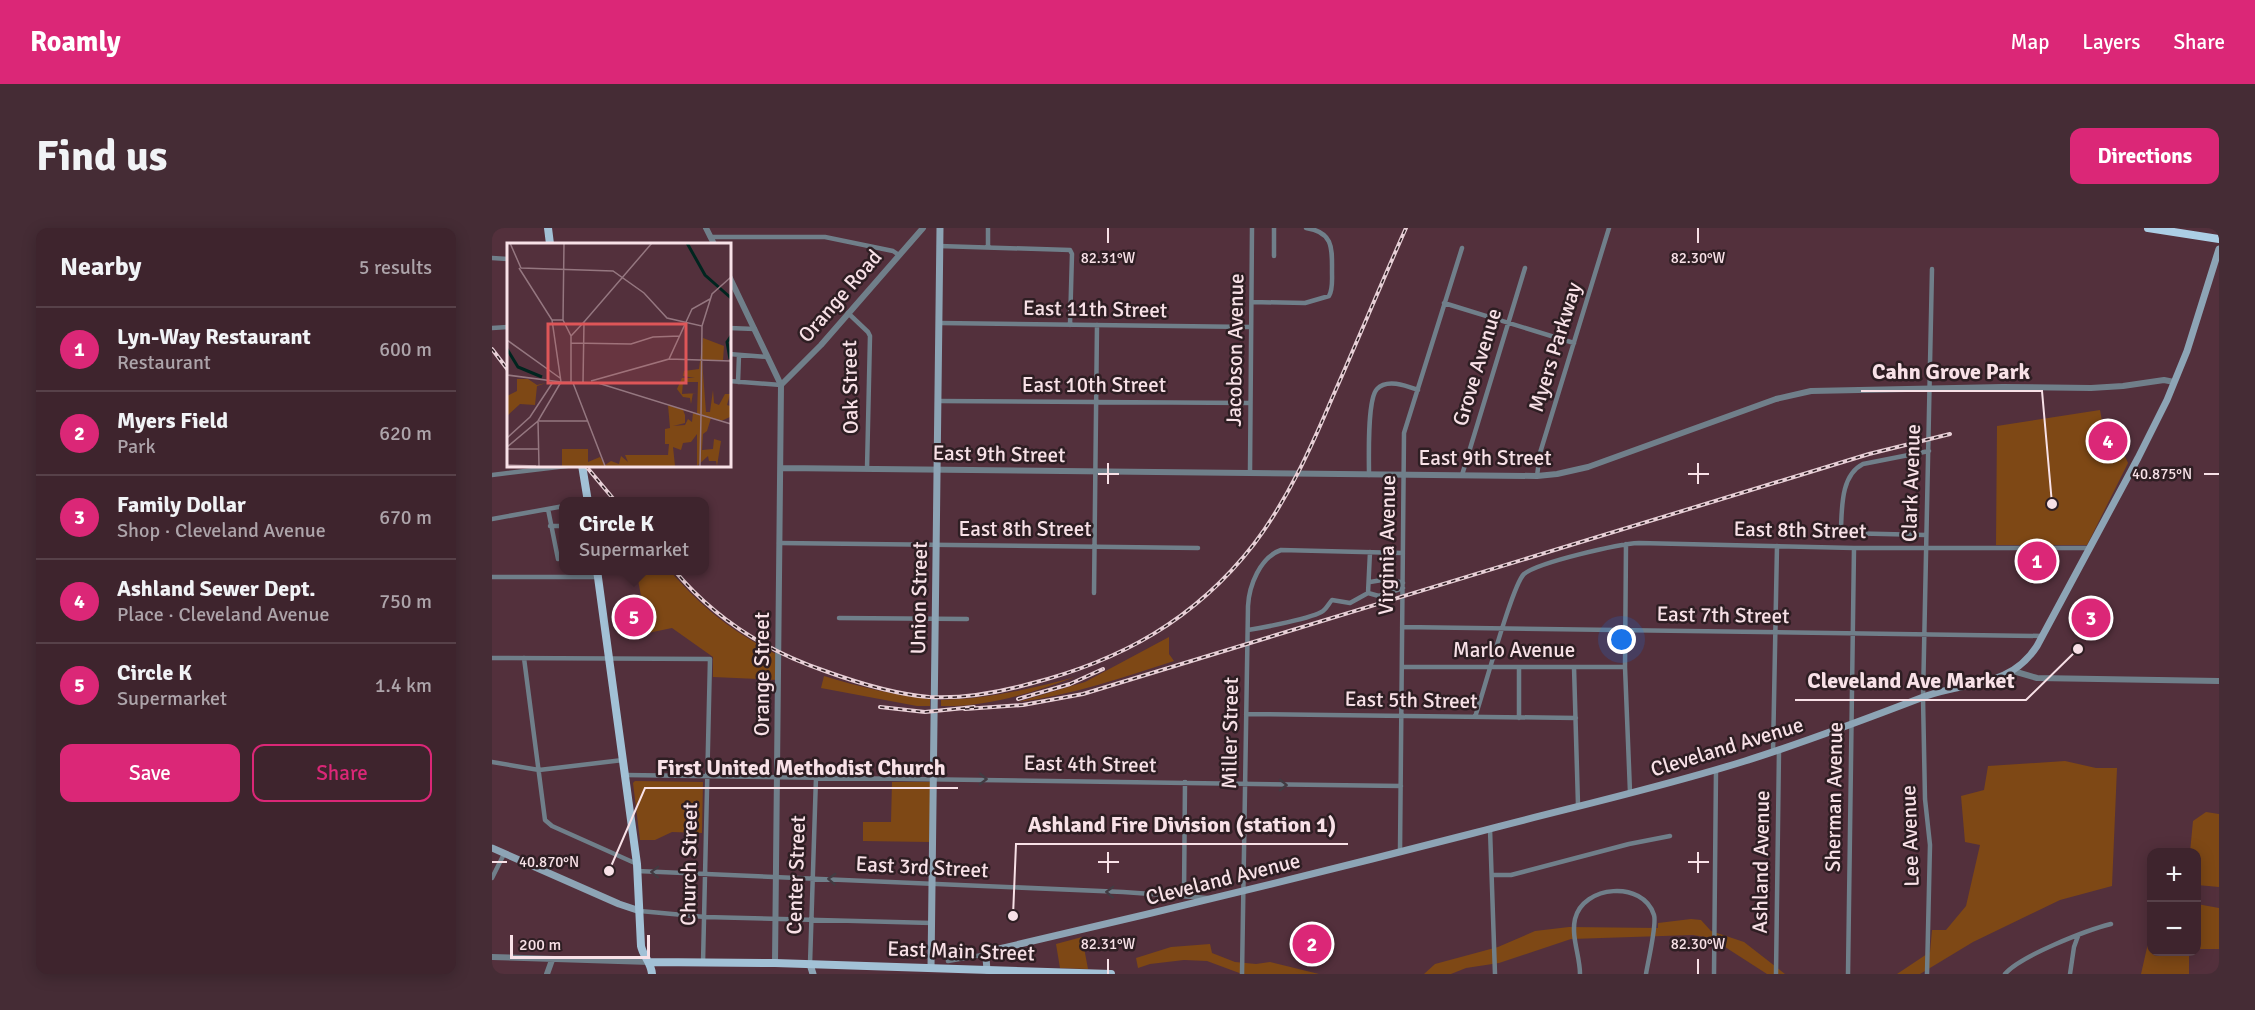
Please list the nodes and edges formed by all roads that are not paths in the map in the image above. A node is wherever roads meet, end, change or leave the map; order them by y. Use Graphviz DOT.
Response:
graph roads {
  1 [pos="548,228"];
  2 [pos="706,228"];
  3 [pos="922,228"];
  4 [pos="940,228"];
  5 [pos="988,228"];
  6 [pos="1252,228"];
  7 [pos="1274,228"];
  8 [pos="1306,228"];
  9 [pos="1609,228"];
  10 [pos="2148,228"];
  11 [pos="2219,239"];
  12 [pos="712,242"];
  13 [pos="550,243"];
  14 [pos="939,246"];
  15 [pos="988,247"];
  16 [pos="1462,248"];
  17 [pos="2219,249"];
  18 [pos="899,255"];
  19 [pos="1274,256"];
  20 [pos="492,258"];
  21 [pos="507,259"];
  22 [pos="1525,268"];
  23 [pos="1932,269"];
  24 [pos="730,278"];
  25 [pos="1252,302"];
  26 [pos="1444,303"];
  27 [pos="848,314"];
  28 [pos="939,323"];
  29 [pos="1507,324"];
  30 [pos="1070,325"];
  31 [pos="1097,325"];
  32 [pos="507,327"];
  33 [pos="1251,327"];
  34 [pos="492,328"];
  35 [pos="730,328"];
  36 [pos="755,329"];
  37 [pos="1574,343"];
  38 [pos="730,354"];
  39 [pos="739,355"];
  40 [pos="769,357"];
  41 [pos="730,381"];
  42 [pos="738,382"];
  43 [pos="2174,382"];
  44 [pos="782,385"];
  45 [pos="1418,390"];
  46 [pos="1929,390"];
  47 [pos="938,401"];
  48 [pos="1096,401"];
  49 [pos="1250,403"];
  50 [pos="1929,451"];
  51 [pos="567,466"];
  52 [pos="582,466"];
  53 [pos="781,468"];
  54 [pos="867,469"];
  55 [pos="937,470"];
  56 [pos="1096,471"];
  57 [pos="1250,472"];
  58 [pos="492,475"];
  59 [pos="1369,475"];
  60 [pos="1405,475"];
  61 [pos="1461,475"];
  62 [pos="1537,476"];
  63 [pos="587,497"];
  64 [pos="559,507"];
  65 [pos="548,509"];
  66 [pos="492,519"];
  67 [pos="550,526"];
  68 [pos="559,526"];
  69 [pos="1926,535"];
  70 [pos="780,543"];
  71 [pos="1626,544"];
  72 [pos="936,545"];
  73 [pos="1095,546"];
  74 [pos="1778,546"];
  75 [pos="1198,548"];
  76 [pos="1854,548"];
  77 [pos="1925,548"];
  78 [pos="2089,548"];
  79 [pos="1371,552"];
  80 [pos="1403,553"];
  81 [pos="558,559"];
  82 [pos="563,575"];
  83 [pos="598,575"];
  84 [pos="492,577"];
  85 [pos="1370,582"];
  86 [pos="1403,585"];
  87 [pos="1094,593"];
  88 [pos="1368,593"];
  89 [pos="839,618"];
  90 [pos="935,619"];
  91 [pos="967,619"];
  92 [pos="1402,627"];
  93 [pos="1503,628"];
  94 [pos="1248,630"];
  95 [pos="1625,630"];
  96 [pos="1776,632"];
  97 [pos="1852,633"];
  98 [pos="1924,634"];
  99 [pos="2042,636"];
  100 [pos="492,658"];
  101 [pos="524,658"];
  102 [pos="609,658"];
  103 [pos="1402,667"];
  104 [pos="1492,667"];
  105 [pos="1519,667"];
  106 [pos="1574,667"];
  107 [pos="1625,667"];
  108 [pos="2013,671"];
  109 [pos="2219,681"];
  110 [pos="1923,698"];
  111 [pos="1246,714"];
  112 [pos="1401,717"];
  113 [pos="1475,717"];
  114 [pos="1519,718"];
  115 [pos="1576,718"];
  116 [pos="1851,724"];
  117 [pos="1776,751"];
  118 [pos="624,760"];
  119 [pos="492,762"];
  120 [pos="539,770"];
  121 [pos="1716,770"];
  122 [pos="626,775"];
  123 [pos="708,776"];
  124 [pos="778,777"];
  125 [pos="816,777"];
  126 [pos="933,779"];
  127 [pos="1185,782"];
  128 [pos="1246,784"];
  129 [pos="1401,786"];
  130 [pos="1630,792"];
  131 [pos="1578,805"];
  132 [pos="1490,829"];
  133 [pos="1670,836"];
  134 [pos="492,848"];
  135 [pos="1400,852"];
  136 [pos="504,854"];
  137 [pos="637,868"];
  138 [pos="705,874"];
  139 [pos="777,876"];
  140 [pos="1492,876"];
  141 [pos="492,878"];
  142 [pos="813,878"];
  143 [pos="932,883"];
  144 [pos="1243,891"];
  145 [pos="1184,895"];
  146 [pos="1210,899"];
  147 [pos="640,911"];
  148 [pos="705,917"];
  149 [pos="776,919"];
  150 [pos="811,921"];
  151 [pos="932,923"];
  152 [pos="2110,924"];
  153 [pos="2078,936"];
  154 [pos="988,954"];
  155 [pos="492,957"];
  156 [pos="552,960"];
  157 [pos="948,961"];
  158 [pos="650,962"];
  159 [pos="704,963"];
  160 [pos="775,963"];
  161 [pos="810,964"];
  162 [pos="932,971"];
  163 [pos="988,972"];
  164 [pos="548,974"];
  165 [pos="652,974"];
  166 [pos="813,974"];
  167 [pos="1111,974"];
  168 [pos="1242,974"];
  169 [pos="1495,974"];
  170 [pos="1580,974"];
  171 [pos="1646,974"];
  172 [pos="1714,974"];
  173 [pos="1776,974"];
  174 [pos="1848,974"];
  175 [pos="1927,974"];
  176 [pos="2005,974"];
  177 [pos="2070,974"];
  1 -- 13 [label="main road"];
  2 -- 12 [label="street"];
  3 -- 18 [label="street, Orange Road"];
  4 -- 14 [label="main road, Union Street"];
  5 -- 15 [label="street"];
  6 -- 25 [label="street, Jacobson Avenue"];
  7 -- 19 [label="street"];
  8 -- 25 [label="street"];
  9 -- 37 [label="street, Myers Parkway"];
  10 -- 11 [label="highway"];
  12 -- 18 [label="street"];
  14 -- 15 [label="street"];
  14 -- 28 [label="main road, Union Street"];
  15 -- 30 [label="street"];
  16 -- 26 [label="street, Virginia Avenue"];
  17 -- 43 [label="main road, Cleveland Avenue"];
  18 -- 27 [label="street, Orange Road"];
  20 -- 21 [label="street"];
  22 -- 29 [label="street, Grove Avenue"];
  23 -- 46 [label="street, Clark Avenue"];
  24 -- 36 [label="street"];
  25 -- 33 [label="street, Jacobson Avenue"];
  26 -- 29 [label="street"];
  26 -- 45 [label="street, Virginia Avenue"];
  27 -- 44 [label="street, Orange Road"];
  27 -- 54 [label="street, Oak Street"];
  28 -- 30 [label="street, East 11th Street"];
  28 -- 47 [label="main road, Union Street"];
  29 -- 37 [label="street"];
  29 -- 61 [label="street, Grove Avenue"];
  30 -- 31 [label="street, East 11th Street"];
  31 -- 33 [label="street, East 11th Street"];
  31 -- 48 [label="street"];
  32 -- 34 [label="street"];
  33 -- 49 [label="street, Jacobson Avenue"];
  35 -- 36 [label="street"];
  36 -- 40 [label="street"];
  37 -- 62 [label="street, Myers Parkway"];
  38 -- 39 [label="street"];
  39 -- 40 [label="street"];
  39 -- 42 [label="street"];
  40 -- 44 [label="street"];
  41 -- 42 [label="street"];
  42 -- 44 [label="street"];
  43 -- 46 [label="street, East 9th Street"];
  43 -- 78 [label="main road, Cleveland Avenue"];
  44 -- 53 [label="street, Orange Street"];
  45 -- 59 [label="street"];
  45 -- 60 [label="street, Virginia Avenue"];
  46 -- 50 [label="street, Clark Avenue"];
  46 -- 62 [label="street, East 9th Street"];
  47 -- 48 [label="street, East 10th Street"];
  47 -- 55 [label="main road, Union Street"];
  48 -- 49 [label="street, East 10th Street"];
  48 -- 56 [label="street"];
  49 -- 57 [label="street, Jacobson Avenue"];
  50 -- 69 [label="street, Clark Avenue"];
  50 -- 69 [label="street"];
  51 -- 58 [label="street"];
  52 -- 63 [label="main road"];
  53 -- 54 [label="street, East 9th Street"];
  53 -- 70 [label="street, Orange Street"];
  54 -- 55 [label="street, East 9th Street"];
  55 -- 56 [label="street, East 9th Street"];
  55 -- 72 [label="main road, Union Street"];
  56 -- 57 [label="street, East 9th Street"];
  56 -- 73 [label="street"];
  57 -- 59 [label="street, East 9th Street"];
  59 -- 60 [label="street, East 9th Street"];
  60 -- 61 [label="street, East 9th Street"];
  60 -- 80 [label="street, Virginia Avenue"];
  61 -- 62 [label="street, East 9th Street"];
  64 -- 65 [label="street"];
  65 -- 66 [label="street"];
  65 -- 67 [label="street"];
  67 -- 68 [label="street"];
  67 -- 81 [label="street"];
  69 -- 77 [label="street, Clark Avenue"];
  70 -- 72 [label="street, East 8th Street"];
  70 -- 124 [label="street, Orange Street"];
  71 -- 74 [label="street, East 8th Street"];
  71 -- 93 [label="street, East 8th Street"];
  71 -- 95 [label="street"];
  72 -- 73 [label="street, East 8th Street"];
  72 -- 90 [label="main road, Union Street"];
  73 -- 75 [label="street, East 8th Street"];
  73 -- 87 [label="street"];
  74 -- 76 [label="street, East 8th Street"];
  74 -- 96 [label="street, Ashland Avenue"];
  76 -- 77 [label="street, East 8th Street"];
  76 -- 97 [label="street, Sherman Avenue"];
  77 -- 78 [label="street, East 8th Street"];
  77 -- 98 [label="street, Clark Avenue"];
  78 -- 99 [label="main road, Cleveland Avenue"];
  79 -- 80 [label="street"];
  79 -- 85 [label="street"];
  79 -- 94 [label="street, Miller Street"];
  80 -- 86 [label="street, Virginia Avenue"];
  82 -- 84 [label="street"];
  83 -- 102 [label="main road"];
  85 -- 86 [label="street"];
  85 -- 88 [label="street"];
  86 -- 88 [label="street"];
  86 -- 92 [label="street, Virginia Avenue"];
  88 -- 94 [label="street"];
  89 -- 90 [label="street"];
  90 -- 91 [label="street"];
  90 -- 126 [label="main road, Union Street"];
  92 -- 93 [label="street, East 7th Street"];
  92 -- 103 [label="street, Virginia Avenue"];
  93 -- 95 [label="street, East 7th Street"];
  93 -- 104 [label="street"];
  94 -- 111 [label="street, Miller Street"];
  95 -- 96 [label="street, East 7th Street"];
  95 -- 107 [label="street"];
  96 -- 97 [label="street, East 7th Street"];
  96 -- 117 [label="street, Ashland Avenue"];
  97 -- 98 [label="street, East 7th Street"];
  97 -- 116 [label="street, Sherman Avenue"];
  98 -- 99 [label="street, East 7th Street"];
  98 -- 110 [label="street, Clark Avenue"];
  99 -- 108 [label="main road, Cleveland Avenue"];
  100 -- 101 [label="street"];
  101 -- 102 [label="street"];
  101 -- 120 [label="street"];
  102 -- 118 [label="main road"];
  102 -- 123 [label="street, Church Street"];
  103 -- 104 [label="street, Marlo Avenue"];
  103 -- 112 [label="street, Virginia Avenue"];
  104 -- 105 [label="street, Marlo Avenue"];
  104 -- 113 [label="street"];
  105 -- 106 [label="street, Marlo Avenue"];
  105 -- 114 [label="street"];
  106 -- 107 [label="street, Marlo Avenue"];
  106 -- 115 [label="street"];
  107 -- 130 [label="street"];
  108 -- 109 [label="street"];
  108 -- 110 [label="main road, Cleveland Avenue"];
  110 -- 116 [label="main road, Cleveland Avenue"];
  110 -- 175 [label="street, Lee Avenue"];
  111 -- 112 [label="street, East 5th Street"];
  111 -- 128 [label="street, Miller Street"];
  112 -- 113 [label="street, East 5th Street"];
  112 -- 129 [label="street, Virginia Avenue"];
  113 -- 114 [label="street, East 5th Street"];
  114 -- 115 [label="street, East 5th Street"];
  115 -- 131 [label="street"];
  116 -- 117 [label="main road, Cleveland Avenue"];
  116 -- 174 [label="street, Sherman Avenue"];
  117 -- 121 [label="main road, Cleveland Avenue"];
  117 -- 173 [label="street, Ashland Avenue"];
  118 -- 120 [label="street"];
  118 -- 122 [label="main road"];
  119 -- 120 [label="street"];
  120 -- 137 [label="street"];
  121 -- 130 [label="main road, Cleveland Avenue"];
  121 -- 172 [label="street"];
  122 -- 123 [label="street, East 4th Street"];
  122 -- 137 [label="main road"];
  123 -- 124 [label="street, East 4th Street"];
  123 -- 138 [label="street, Church Street"];
  124 -- 125 [label="street, East 4th Street"];
  124 -- 139 [label="street, Orange Street"];
  125 -- 126 [label="street, East 4th Street"];
  125 -- 142 [label="street, Center Street"];
  126 -- 127 [label="street, East 4th Street, one-way"];
  126 -- 143 [label="main road, Union Street"];
  127 -- 128 [label="street, East 4th Street"];
  127 -- 145 [label="street"];
  128 -- 129 [label="street, East 4th Street, one-way"];
  128 -- 144 [label="street, Miller Street"];
  129 -- 135 [label="street, Virginia Avenue"];
  130 -- 131 [label="main road, Cleveland Avenue"];
  131 -- 132 [label="main road, Cleveland Avenue"];
  132 -- 135 [label="main road, Cleveland Avenue"];
  132 -- 140 [label="street"];
  133 -- 140 [label="street"];
  134 -- 136 [label="main road"];
  135 -- 144 [label="main road, Cleveland Avenue"];
  136 -- 141 [label="street"];
  136 -- 147 [label="main road"];
  138 -- 137 [label="street, East 3rd Street, one-way"];
  137 -- 147 [label="main road"];
  138 -- 139 [label="street, East 3rd Street"];
  138 -- 148 [label="street, Church Street"];
  139 -- 142 [label="street, East 3rd Street"];
  139 -- 149 [label="street, Orange Street"];
  140 -- 169 [label="street"];
  143 -- 142 [label="street, East 3rd Street, one-way"];
  142 -- 150 [label="street, Center Street"];
  145 -- 143 [label="street, East 3rd Street, one-way"];
  143 -- 151 [label="main road, Union Street"];
  144 -- 146 [label="main road, Cleveland Avenue"];
  144 -- 168 [label="street, Miller Street"];
  145 -- 146 [label="street, East 3rd Street"];
  146 -- 154 [label="main road, Cleveland Avenue"];
  147 -- 148 [label="street"];
  147 -- 158 [label="main road"];
  148 -- 149 [label="street"];
  148 -- 159 [label="street, Church Street"];
  149 -- 150 [label="street"];
  149 -- 160 [label="street, Orange Street"];
  150 -- 151 [label="street"];
  150 -- 161 [label="street, Center Street"];
  151 -- 162 [label="main road, Union Street"];
  152 -- 153 [label="street"];
  153 -- 176 [label="street"];
  153 -- 177 [label="street"];
  154 -- 157 [label="street, Cleveland Avenue"];
  154 -- 163 [label="main road"];
  155 -- 156 [label="street"];
  156 -- 158 [label="street"];
  156 -- 164 [label="street"];
  158 -- 159 [label="main road, East Main Street"];
  158 -- 165 [label="main road"];
  159 -- 160 [label="main road, East Main Street"];
  160 -- 161 [label="main road, East Main Street"];
  161 -- 162 [label="main road, East Main Street"];
  161 -- 166 [label="main road, Center Street"];
  162 -- 163 [label="main road, East Main Street"];
  163 -- 167 [label="main road, East Main Street"];
  170 -- 171 [label="street"];
}
